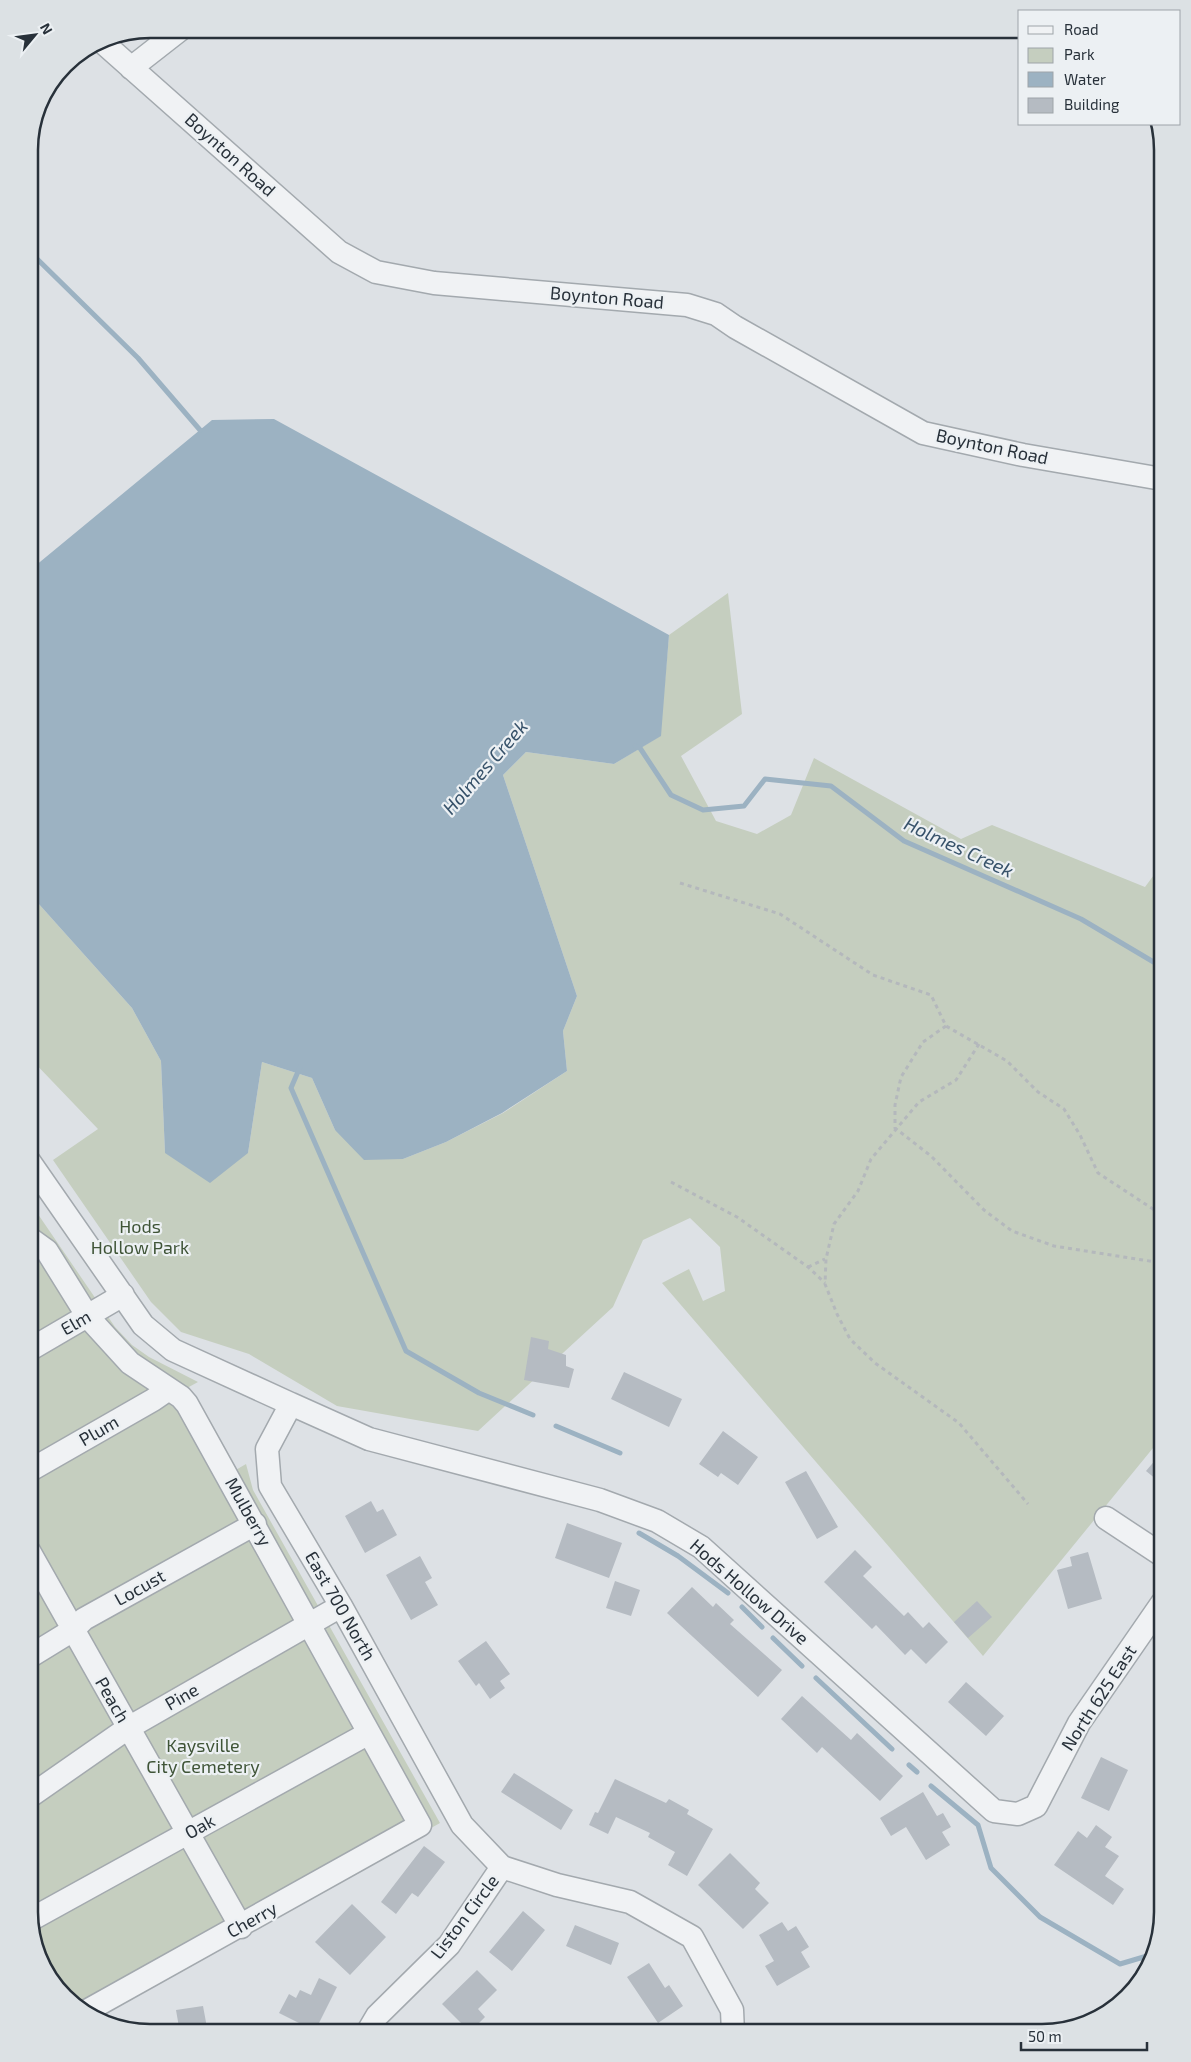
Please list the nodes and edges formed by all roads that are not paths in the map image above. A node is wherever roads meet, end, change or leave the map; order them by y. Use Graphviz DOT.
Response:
graph roads {
  1 [pos="169,38"];
  2 [pos="106,46"];
  3 [pos="131,68"];
  4 [pos="1154,478"];
  5 [pos="38,1174"];
  6 [pos="38,1244"];
  7 [pos="123,1295"];
  8 [pos="88,1316"];
  9 [pos="38,1345"];
  10 [pos="168,1389"];
  11 [pos="291,1404"];
  12 [pos="38,1466"];
  13 [pos="1106,1518"];
  14 [pos="255,1524"];
  15 [pos="1154,1550"];
  16 [pos="38,1569"];
  17 [pos="340,1606"];
  18 [pos="1154,1615"];
  19 [pos="309,1623"];
  20 [pos="73,1630"];
  21 [pos="38,1651"];
  22 [pos="128,1728"];
  23 [pos="369,1733"];
  24 [pos="38,1791"];
  25 [pos="1018,1814"];
  26 [pos="420,1825"];
  27 [pos="188,1834"];
  28 [pos="502,1867"];
  29 [pos="38,1916"];
  30 [pos="240,1927"];
  31 [pos="91,2008"];
  32 [pos="373,2024"];
  33 [pos="733,2024"];
  1 -- 3 [label="street"];
  2 -- 3 [label="street, Boynton Road"];
  3 -- 4 [label="street, Boynton Road"];
  5 -- 7 [label="street"];
  6 -- 8 [label="street, Mulberry"];
  7 -- 8 [label="street, Elm"];
  7 -- 11 [label="street"];
  8 -- 9 [label="street, Elm"];
  8 -- 10 [label="street, Mulberry"];
  10 -- 12 [label="street, Plum"];
  10 -- 14 [label="street, Mulberry"];
  11 -- 17 [label="street, East 700 North"];
  11 -- 25 [label="street, Hods Hollow Drive"];
  13 -- 15 [label="street"];
  14 -- 19 [label="street, Mulberry"];
  14 -- 20 [label="street, Locust"];
  16 -- 20 [label="street, Peach"];
  17 -- 19 [label="street, Pine"];
  17 -- 28 [label="street, East 700 North"];
  18 -- 25 [label="street, North 625 East"];
  19 -- 22 [label="street, Pine"];
  19 -- 23 [label="street, Mulberry"];
  20 -- 21 [label="street, Locust"];
  20 -- 22 [label="street, Peach"];
  22 -- 24 [label="street, Pine"];
  22 -- 27 [label="street, Peach"];
  23 -- 26 [label="street, Mulberry"];
  23 -- 27 [label="street, Oak"];
  26 -- 30 [label="street, Cherry"];
  27 -- 29 [label="street, Oak"];
  27 -- 30 [label="street, Peach"];
  28 -- 32 [label="street, Liston Circle"];
  28 -- 33 [label="street, East 700 North"];
  30 -- 31 [label="street, Cherry"];
}
